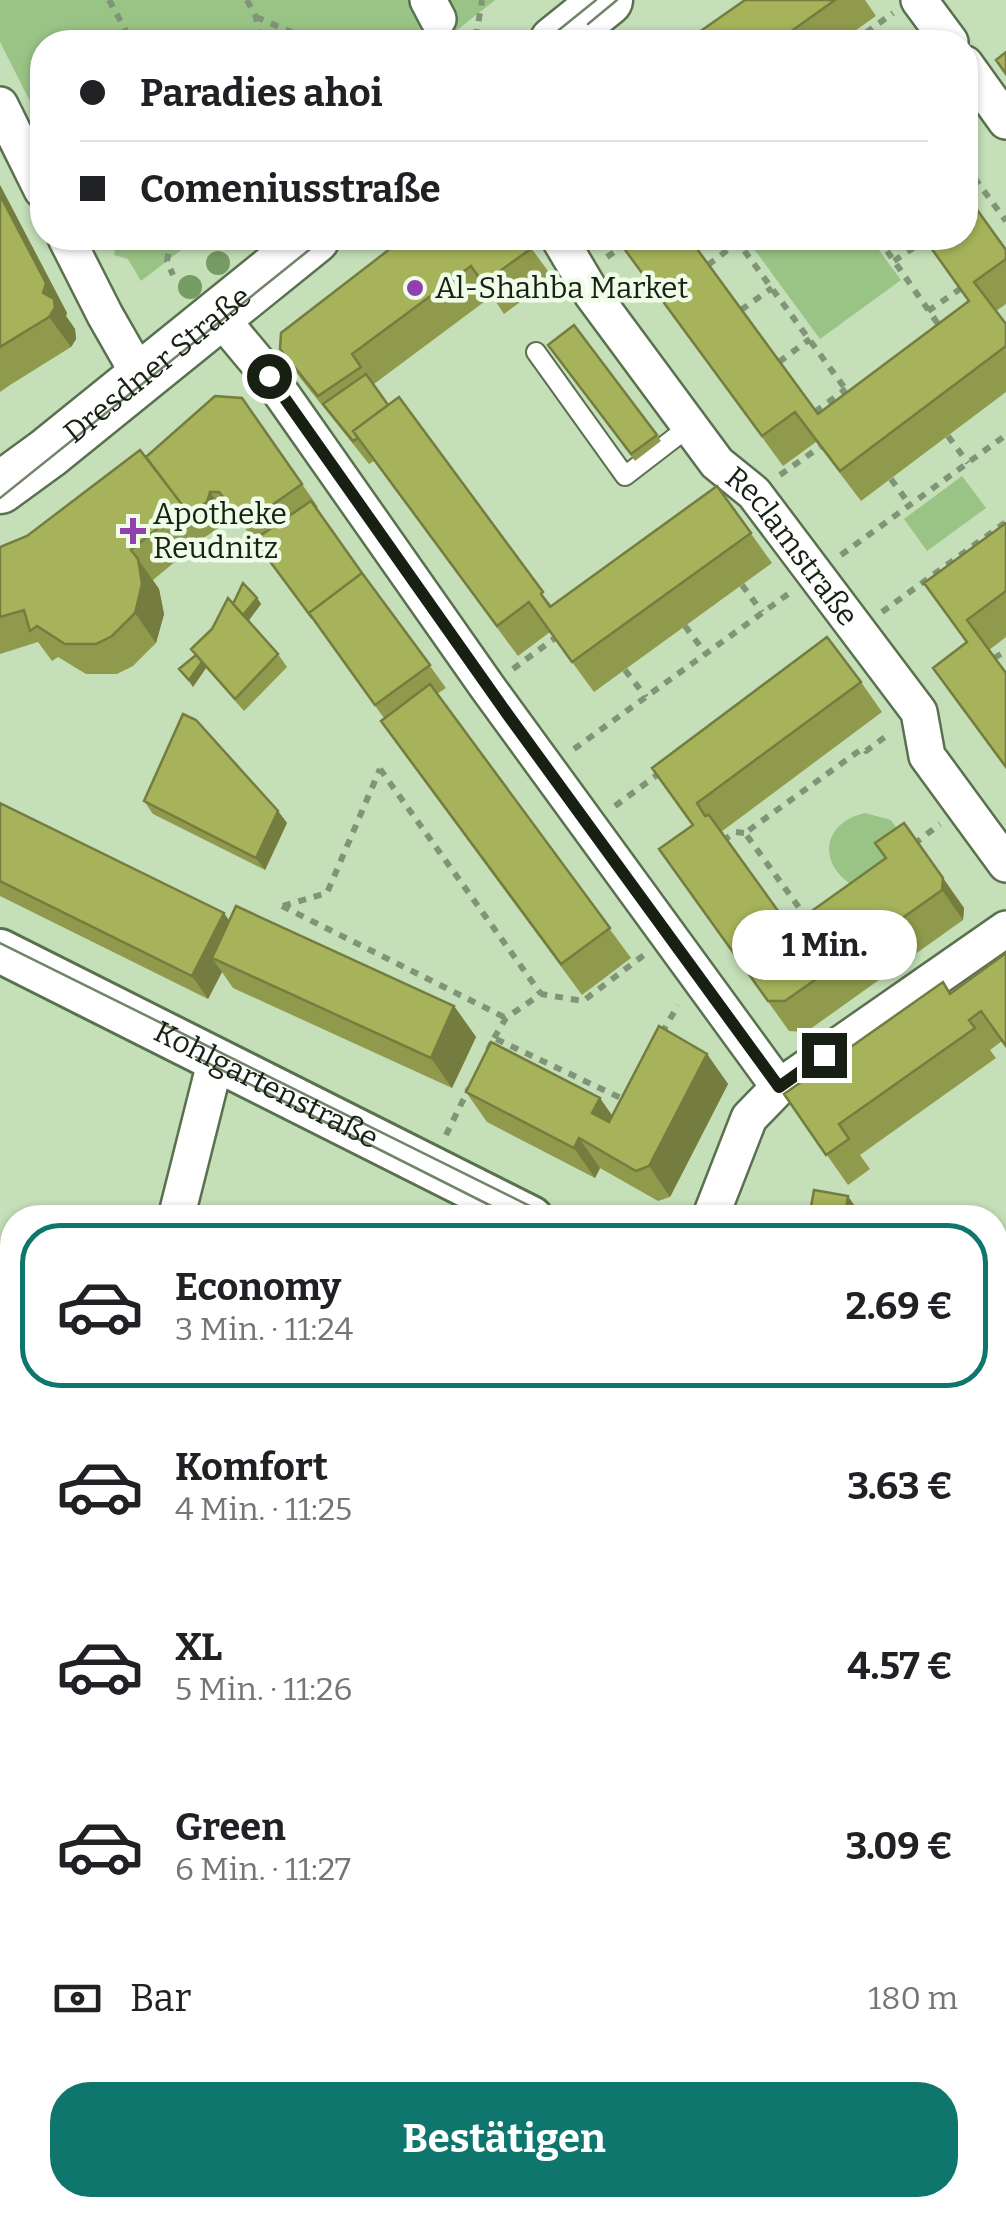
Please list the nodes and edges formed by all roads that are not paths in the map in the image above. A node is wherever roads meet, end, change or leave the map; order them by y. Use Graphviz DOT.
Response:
graph roads {
  1 [pos="607,0"];
  2 [pos="907,5"];
  3 [pos="569,30"];
  4 [pos="936,30"];
  5 [pos="978,82"];
  6 [pos="0,105"];
  7 [pos="1006,121"];
  8 [pos="30,166"];
  9 [pos="72,250"];
  10 [pos="299,250"];
  11 [pos="566,250"];
  12 [pos="218,315"];
  13 [pos="536,352"];
  14 [pos="141,378"];
  15 [pos="690,426"];
  16 [pos="0,488"];
  17 [pos="1006,864"];
  18 [pos="1006,929"];
  19 [pos="0,951"];
  20 [pos="216,1059"];
  21 [pos="779,1087"];
  22 [pos="179,1205"];
  23 [pos="506,1205"];
  24 [pos="715,1205"];
  1 -- 3 [label="main road"];
  2 -- 4 [label="street"];
  5 -- 7 [label="street"];
  6 -- 8 [label="street"];
  9 -- 14 [label="street"];
  10 -- 12 [label="main road, Dresdner Straße"];
  11 -- 15 [label="street, Reclamstraße"];
  12 -- 14 [label="main road, Dresdner Straße"];
  12 -- 21 [label="street"];
  13 -- 15 [label="lane"];
  14 -- 16 [label="main road, Dresdner Straße"];
  15 -- 17 [label="street, Reclamstraße"];
  18 -- 21 [label="street"];
  19 -- 20 [label="street, Kohlgartenstraße"];
  20 -- 22 [label="street"];
  20 -- 23 [label="street, Kohlgartenstraße"];
  21 -- 24 [label="street"];
}
